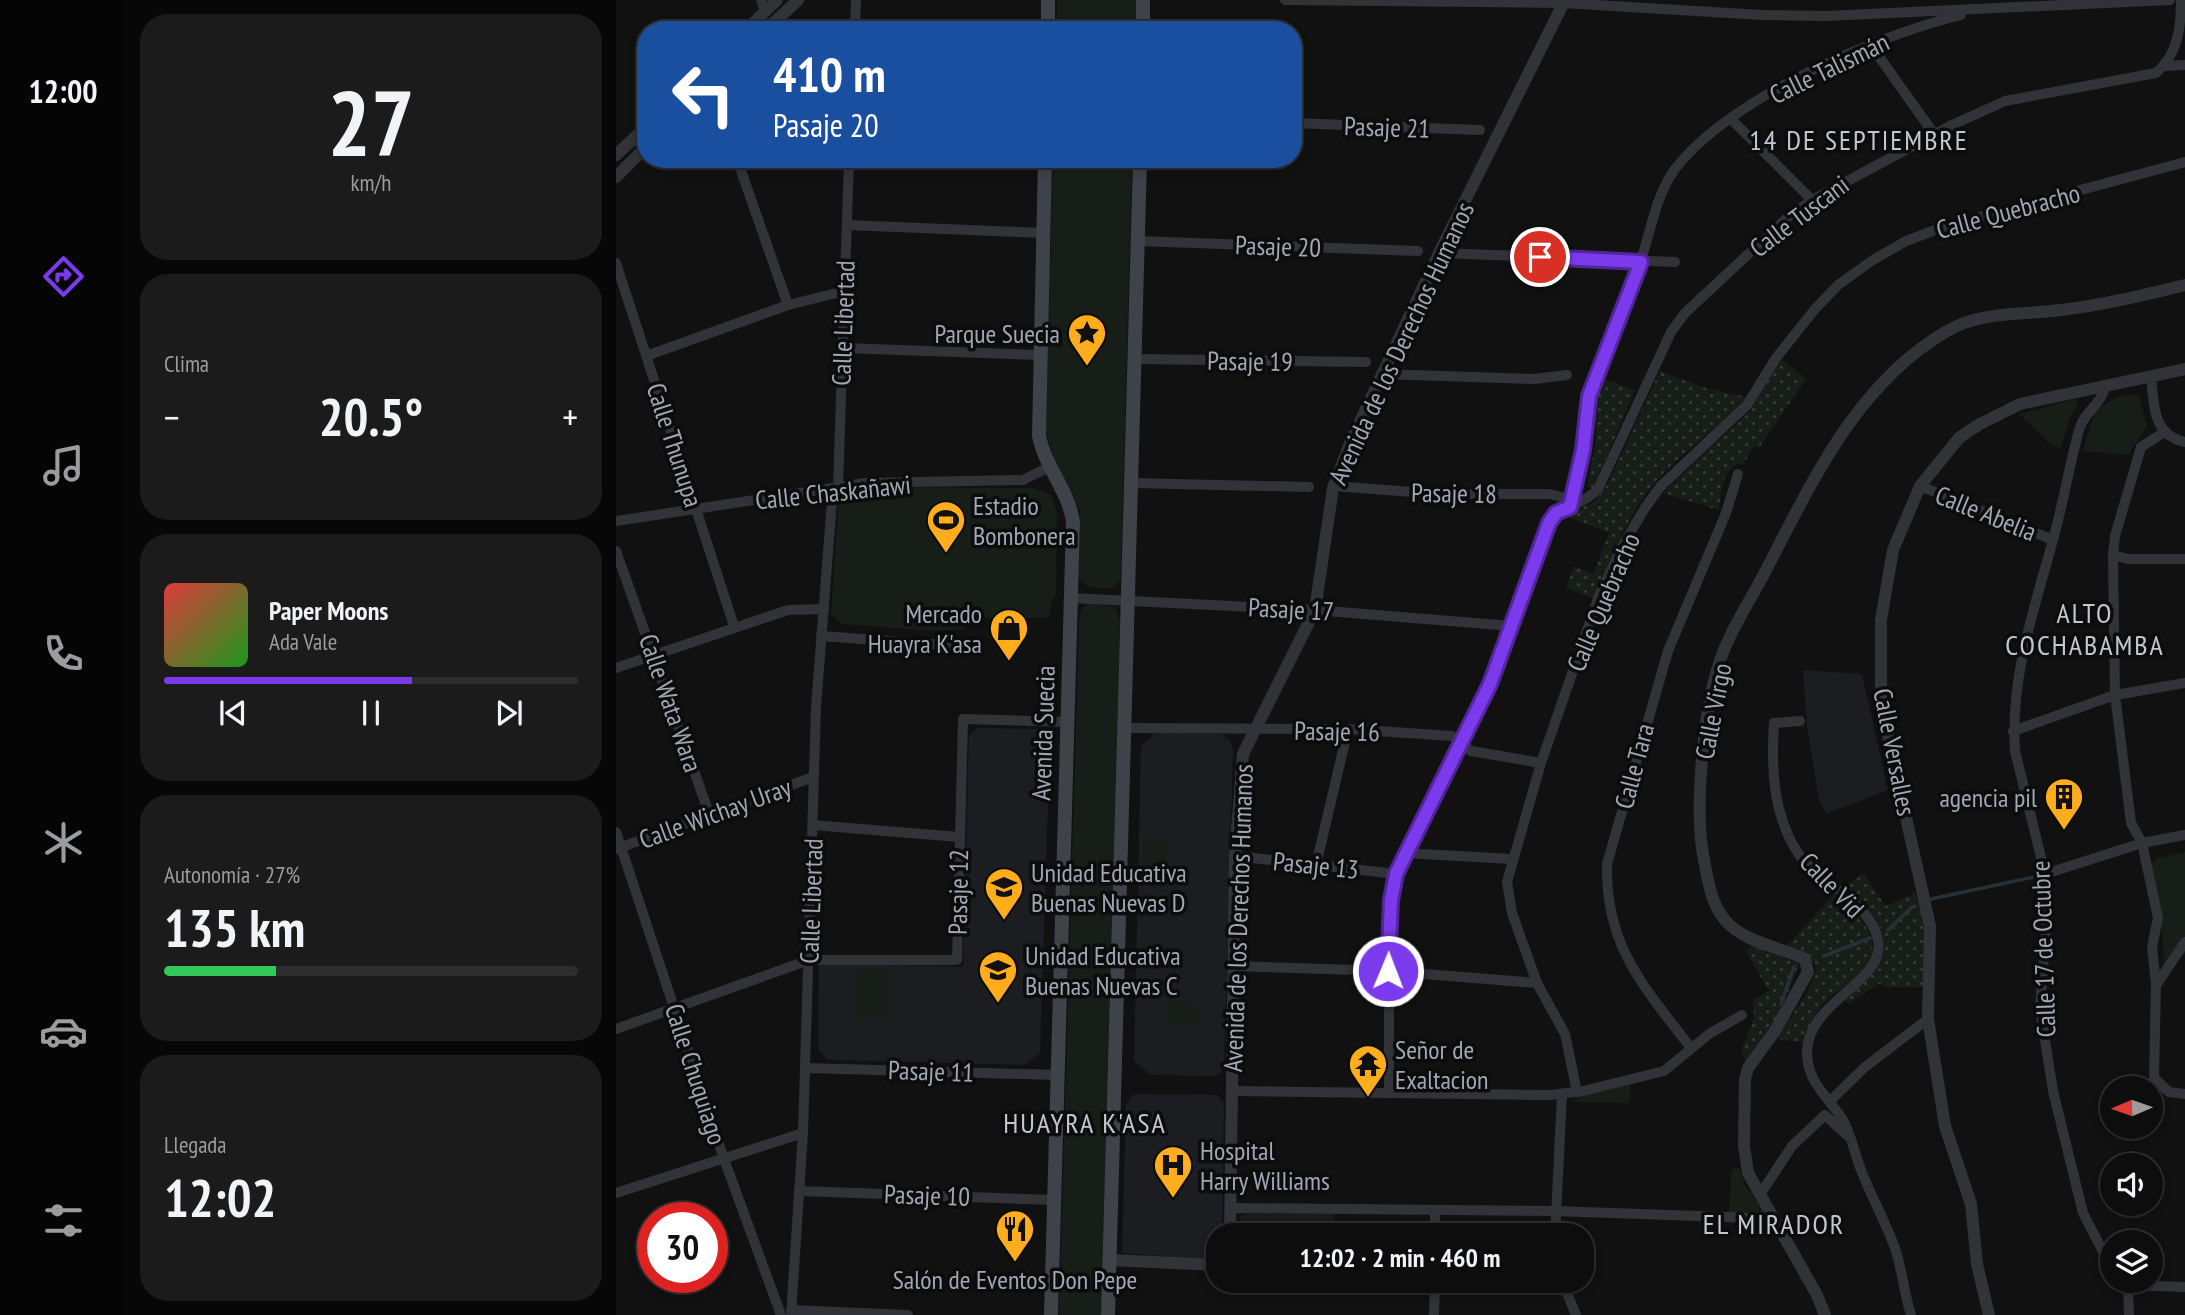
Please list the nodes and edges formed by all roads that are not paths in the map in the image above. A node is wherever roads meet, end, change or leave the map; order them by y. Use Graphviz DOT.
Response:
graph roads {
  1 [pos="777,0"];
  2 [pos="797,0"];
  3 [pos="856,0"];
  4 [pos="1048,0"];
  5 [pos="1143,0"];
  6 [pos="1285,0"];
  7 [pos="2170,0"];
  8 [pos="2181,0"];
  9 [pos="1564,2"];
  10 [pos="2035,4"];
  11 [pos="763,6"];
  12 [pos="1982,10"];
  13 [pos="752,21"];
  14 [pos="775,21"];
  15 [pos="855,21"];
  16 [pos="1048,21"];
  17 [pos="1143,21"];
  18 [pos="1870,44"];
  19 [pos="2185,65"];
  20 [pos="2164,66"];
  21 [pos="1731,119"];
  22 [pos="1302,123"];
  23 [pos="1480,130"];
  24 [pos="1934,134"];
  25 [pos="637,136"];
  26 [pos="616,156"];
  27 [pos="637,156"];
  28 [pos="2185,162"];
  29 [pos="740,168"];
  30 [pos="849,168"];
  31 [pos="1045,168"];
  32 [pos="1140,168"];
  33 [pos="616,177"];
  34 [pos="1812,200"];
  35 [pos="846,225"];
  36 [pos="1043,233"];
  37 [pos="1137,241"];
  38 [pos="1418,251"];
  39 [pos="1439,253"];
  40 [pos="616,262"];
  41 [pos="1641,262"];
  42 [pos="1675,262"];
  43 [pos="2185,285"];
  44 [pos="845,291"];
  45 [pos="788,305"];
  46 [pos="843,348"];
  47 [pos="1040,355"];
  48 [pos="646,356"];
  49 [pos="1135,359"];
  50 [pos="1366,362"];
  51 [pos="2185,369"];
  52 [pos="1381,374"];
  53 [pos="1567,375"];
  54 [pos="2151,376"];
  55 [pos="2105,385"];
  56 [pos="2163,433"];
  57 [pos="2185,442"];
  58 [pos="1049,467"];
  59 [pos="1738,474"];
  60 [pos="1132,483"];
  61 [pos="1333,486"];
  62 [pos="1920,486"];
  63 [pos="1308,487"];
  64 [pos="836,488"];
  65 [pos="1570,507"];
  66 [pos="696,510"];
  67 [pos="616,521"];
  68 [pos="2053,540"];
  69 [pos="616,551"];
  70 [pos="2113,555"];
  71 [pos="2185,559"];
  72 [pos="1071,598"];
  73 [pos="1129,601"];
  74 [pos="824,609"];
  75 [pos="1315,610"];
  76 [pos="734,626"];
  77 [pos="1511,626"];
  78 [pos="821,636"];
  79 [pos="960,646"];
  80 [pos="654,654"];
  81 [pos="616,668"];
  82 [pos="2185,683"];
  83 [pos="2115,695"];
  84 [pos="1800,721"];
  85 [pos="1068,722"];
  86 [pos="1125,728"];
  87 [pos="1348,729"];
  88 [pos="1254,730"];
  89 [pos="2013,731"];
  90 [pos="1462,743"];
  91 [pos="1541,763"];
  92 [pos="813,777"];
  93 [pos="710,816"];
  94 [pos="813,825"];
  95 [pos="616,832"];
  96 [pos="2185,835"];
  97 [pos="959,837"];
  98 [pos="2142,843"];
  99 [pos="619,848"];
  100 [pos="1404,853"];
  101 [pos="1235,856"];
  102 [pos="1512,859"];
  103 [pos="1316,866"];
  104 [pos="1396,874"];
  105 [pos="2045,874"];
  106 [pos="2185,942"];
  107 [pos="809,960"];
  108 [pos="1235,966"];
  109 [pos="1388,971"];
  110 [pos="1537,983"];
  111 [pos="2156,984"];
  112 [pos="675,1010"];
  113 [pos="1742,1015"];
  114 [pos="1928,1019"];
  115 [pos="616,1029"];
  116 [pos="1691,1048"];
  117 [pos="804,1068"];
  118 [pos="1058,1075"];
  119 [pos="1232,1091"];
  120 [pos="1389,1092"];
  121 [pos="1577,1092"];
  122 [pos="1562,1094"];
  123 [pos="2185,1094"];
  124 [pos="1830,1101"];
  125 [pos="803,1133"];
  126 [pos="1848,1136"];
  127 [pos="724,1159"];
  128 [pos="799,1191"];
  129 [pos="616,1193"];
  130 [pos="1760,1193"];
  131 [pos="1054,1200"];
  132 [pos="1230,1208"];
  133 [pos="1554,1211"];
  134 [pos="1435,1212"];
  135 [pos="1771,1212"];
  136 [pos="1230,1223"];
  137 [pos="1435,1223"];
  138 [pos="1554,1223"];
  139 [pos="2100,1246"];
  140 [pos="1110,1260"];
  141 [pos="1206,1264"];
  142 [pos="2185,1278"];
  143 [pos="2163,1284"];
  144 [pos="2163,1284"];
  145 [pos="2185,1287"];
  146 [pos="1435,1293"];
  147 [pos="1567,1293"];
  148 [pos="2127,1293"];
  149 [pos="787,1314"];
  150 [pos="908,1315"];
  151 [pos="1051,1315"];
  152 [pos="1108,1315"];
  153 [pos="1434,1315"];
  154 [pos="1576,1315"];
  155 [pos="1825,1315"];
  156 [pos="1911,1315"];
  157 [pos="1989,1315"];
  158 [pos="2129,1315"];
  1 -- 11 [label="street"];
  2 -- 14 [label="street"];
  3 -- 15 [label="street"];
  4 -- 16 [label="main road"];
  5 -- 17 [label="main road"];
  6 -- 9 [label="street"];
  7 -- 10 [label="street"];
  8 -- 20 [label="street"];
  9 -- 12 [label="street"];
  9 -- 39 [label="street, Avenida de los Derechos Humanos"];
  10 -- 12 [label="street"];
  11 -- 13 [label="street"];
  12 -- 18 [label="street, Calle Talismán"];
  18 -- 21 [label="street, Calle Talismán"];
  18 -- 24 [label="street"];
  19 -- 20 [label="street, Calle Tuscani"];
  20 -- 24 [label="street, Calle Tuscani"];
  21 -- 34 [label="street"];
  21 -- 41 [label="street, Calle Talismán"];
  22 -- 23 [label="street, Pasaje 21"];
  24 -- 34 [label="street, Calle Tuscani"];
  25 -- 26 [label="street"];
  27 -- 33 [label="street"];
  28 -- 91 [label="street, Calle Quebracho"];
  29 -- 45 [label="street"];
  30 -- 35 [label="street, Calle Libertad"];
  31 -- 36 [label="main road, Avenida Suecia"];
  32 -- 37 [label="main road"];
  34 -- 65 [label="street, Calle Tuscani"];
  35 -- 36 [label="street"];
  35 -- 44 [label="street, Calle Libertad"];
  36 -- 47 [label="main road, Avenida Suecia"];
  37 -- 38 [label="street, Pasaje 20"];
  37 -- 49 [label="main road"];
  39 -- 41 [label="street"];
  39 -- 52 [label="street, Avenida de los Derechos Humanos"];
  40 -- 48 [label="street, Calle Thunupa"];
  41 -- 42 [label="street"];
  41 -- 65 [label="street, Calle Talismán"];
  43 -- 130 [label="street, Calle Virgo"];
  44 -- 45 [label="street"];
  44 -- 46 [label="street, Calle Libertad"];
  45 -- 48 [label="street"];
  46 -- 47 [label="street"];
  46 -- 64 [label="street, Calle Libertad"];
  47 -- 58 [label="main road, Avenida Suecia"];
  48 -- 66 [label="street, Calle Thunupa"];
  49 -- 50 [label="street, Pasaje 19"];
  49 -- 60 [label="main road"];
  51 -- 54 [label="street, Calle Versalles"];
  52 -- 53 [label="street"];
  52 -- 61 [label="street, Avenida de los Derechos Humanos"];
  54 -- 55 [label="street, Calle Versalles"];
  54 -- 56 [label="street"];
  55 -- 62 [label="street, Calle Versalles"];
  55 -- 68 [label="street, Calle 17 de Octubre"];
  56 -- 57 [label="street"];
  56 -- 70 [label="street"];
  58 -- 64 [label="street, Calle Chaskañawi"];
  58 -- 72 [label="main road, Avenida Suecia"];
  59 -- 116 [label="street, Calle Tara"];
  60 -- 63 [label="street"];
  60 -- 73 [label="main road"];
  61 -- 65 [label="street, Pasaje 18"];
  61 -- 75 [label="street, Avenida de los Derechos Humanos"];
  62 -- 68 [label="street, Calle Abelia"];
  62 -- 114 [label="street, Calle Versalles"];
  64 -- 66 [label="street, Calle Chaskañawi"];
  64 -- 74 [label="street, Calle Libertad"];
  65 -- 77 [label="street"];
  66 -- 67 [label="street, Calle Chaskañawi"];
  66 -- 76 [label="street, Calle Thunupa"];
  68 -- 89 [label="street, Calle 17 de Octubre"];
  69 -- 80 [label="street, Calle Wata Wara"];
  70 -- 71 [label="street"];
  70 -- 83 [label="street"];
  72 -- 73 [label="street, Pasaje 17"];
  72 -- 85 [label="main road, Avenida Suecia"];
  73 -- 75 [label="street, Pasaje 17"];
  73 -- 86 [label="main road"];
  74 -- 76 [label="street"];
  74 -- 78 [label="street, Calle Libertad"];
  75 -- 77 [label="street, Pasaje 17"];
  75 -- 88 [label="street, Avenida de los Derechos Humanos"];
  76 -- 80 [label="street"];
  77 -- 90 [label="street"];
  78 -- 79 [label="street"];
  78 -- 92 [label="street, Calle Libertad"];
  80 -- 81 [label="street"];
  80 -- 93 [label="street, Calle Wata Wara"];
  82 -- 83 [label="street"];
  83 -- 89 [label="street"];
  83 -- 98 [label="street"];
  84 -- 124 [label="street, Calle Vid"];
  85 -- 97 [label="street, Pasaje 12"];
  85 -- 118 [label="main road, Avenida Suecia"];
  86 -- 88 [label="street, Pasaje 16"];
  86 -- 140 [label="main road"];
  87 -- 88 [label="street, Pasaje 16"];
  87 -- 90 [label="street, Pasaje 16"];
  87 -- 103 [label="street"];
  88 -- 101 [label="street, Avenida de los Derechos Humanos"];
  89 -- 105 [label="street, Calle 17 de Octubre"];
  90 -- 91 [label="street, Pasaje 16"];
  90 -- 100 [label="street"];
  91 -- 102 [label="street, Calle Quebracho"];
  92 -- 93 [label="street, Calle Wichay Uray"];
  92 -- 94 [label="street, Calle Libertad"];
  93 -- 99 [label="street, Calle Wichay Uray"];
  94 -- 97 [label="street"];
  94 -- 107 [label="street, Calle Libertad"];
  95 -- 99 [label="street, Calle Chuquiago"];
  96 -- 98 [label="street"];
  97 -- 107 [label="street, Pasaje 12"];
  98 -- 105 [label="street"];
  98 -- 111 [label="street"];
  99 -- 112 [label="street, Calle Chuquiago"];
  100 -- 102 [label="street"];
  100 -- 104 [label="street"];
  101 -- 103 [label="street, Pasaje 13"];
  101 -- 108 [label="street, Avenida de los Derechos Humanos"];
  102 -- 110 [label="street, Calle Quebracho"];
  103 -- 104 [label="street, Pasaje 13"];
  104 -- 109 [label="street"];
  105 -- 139 [label="street, Calle 17 de Octubre"];
  106 -- 111 [label="street"];
  107 -- 112 [label="street"];
  107 -- 117 [label="street, Calle Libertad"];
  108 -- 109 [label="street"];
  108 -- 119 [label="street, Avenida de los Derechos Humanos"];
  109 -- 110 [label="street"];
  109 -- 120 [label="street"];
  110 -- 121 [label="street, Calle Quebracho"];
  111 -- 123 [label="street"];
  112 -- 115 [label="street"];
  112 -- 127 [label="street, Calle Chuquiago"];
  113 -- 116 [label="street"];
  114 -- 124 [label="street"];
  114 -- 157 [label="street, Calle Versalles"];
  116 -- 121 [label="street"];
  117 -- 118 [label="street, Pasaje 11"];
  117 -- 125 [label="street, Calle Libertad"];
  118 -- 131 [label="main road, Avenida Suecia"];
  119 -- 120 [label="street"];
  119 -- 132 [label="street, Avenida de los Derechos Humanos"];
  120 -- 122 [label="street"];
  121 -- 122 [label="street"];
  122 -- 133 [label="street"];
  124 -- 126 [label="street, Calle Vid"];
  125 -- 127 [label="street"];
  125 -- 128 [label="street, Calle Libertad"];
  126 -- 130 [label="street, Calle Vid"];
  126 -- 156 [label="street, Calle Vid"];
  127 -- 129 [label="street"];
  127 -- 149 [label="street, Calle Chuquiago"];
  128 -- 131 [label="street, Pasaje 10"];
  128 -- 149 [label="street, Calle Libertad"];
  130 -- 135 [label="street, Calle Virgo"];
  131 -- 151 [label="main road, Avenida Suecia"];
  132 -- 134 [label="street"];
  132 -- 136 [label="street, Avenida de los Derechos Humanos"];
  133 -- 134 [label="street"];
  133 -- 135 [label="street"];
  133 -- 138 [label="street"];
  134 -- 137 [label="street"];
  135 -- 155 [label="street, Calle Virgo"];
  140 -- 141 [label="street"];
  140 -- 152 [label="main road"];
  142 -- 143 [label="street"];
  144 -- 145 [label="street"];
  146 -- 153 [label="street"];
  147 -- 154 [label="street"];
  148 -- 158 [label="street"];
  149 -- 150 [label="street"];
}
